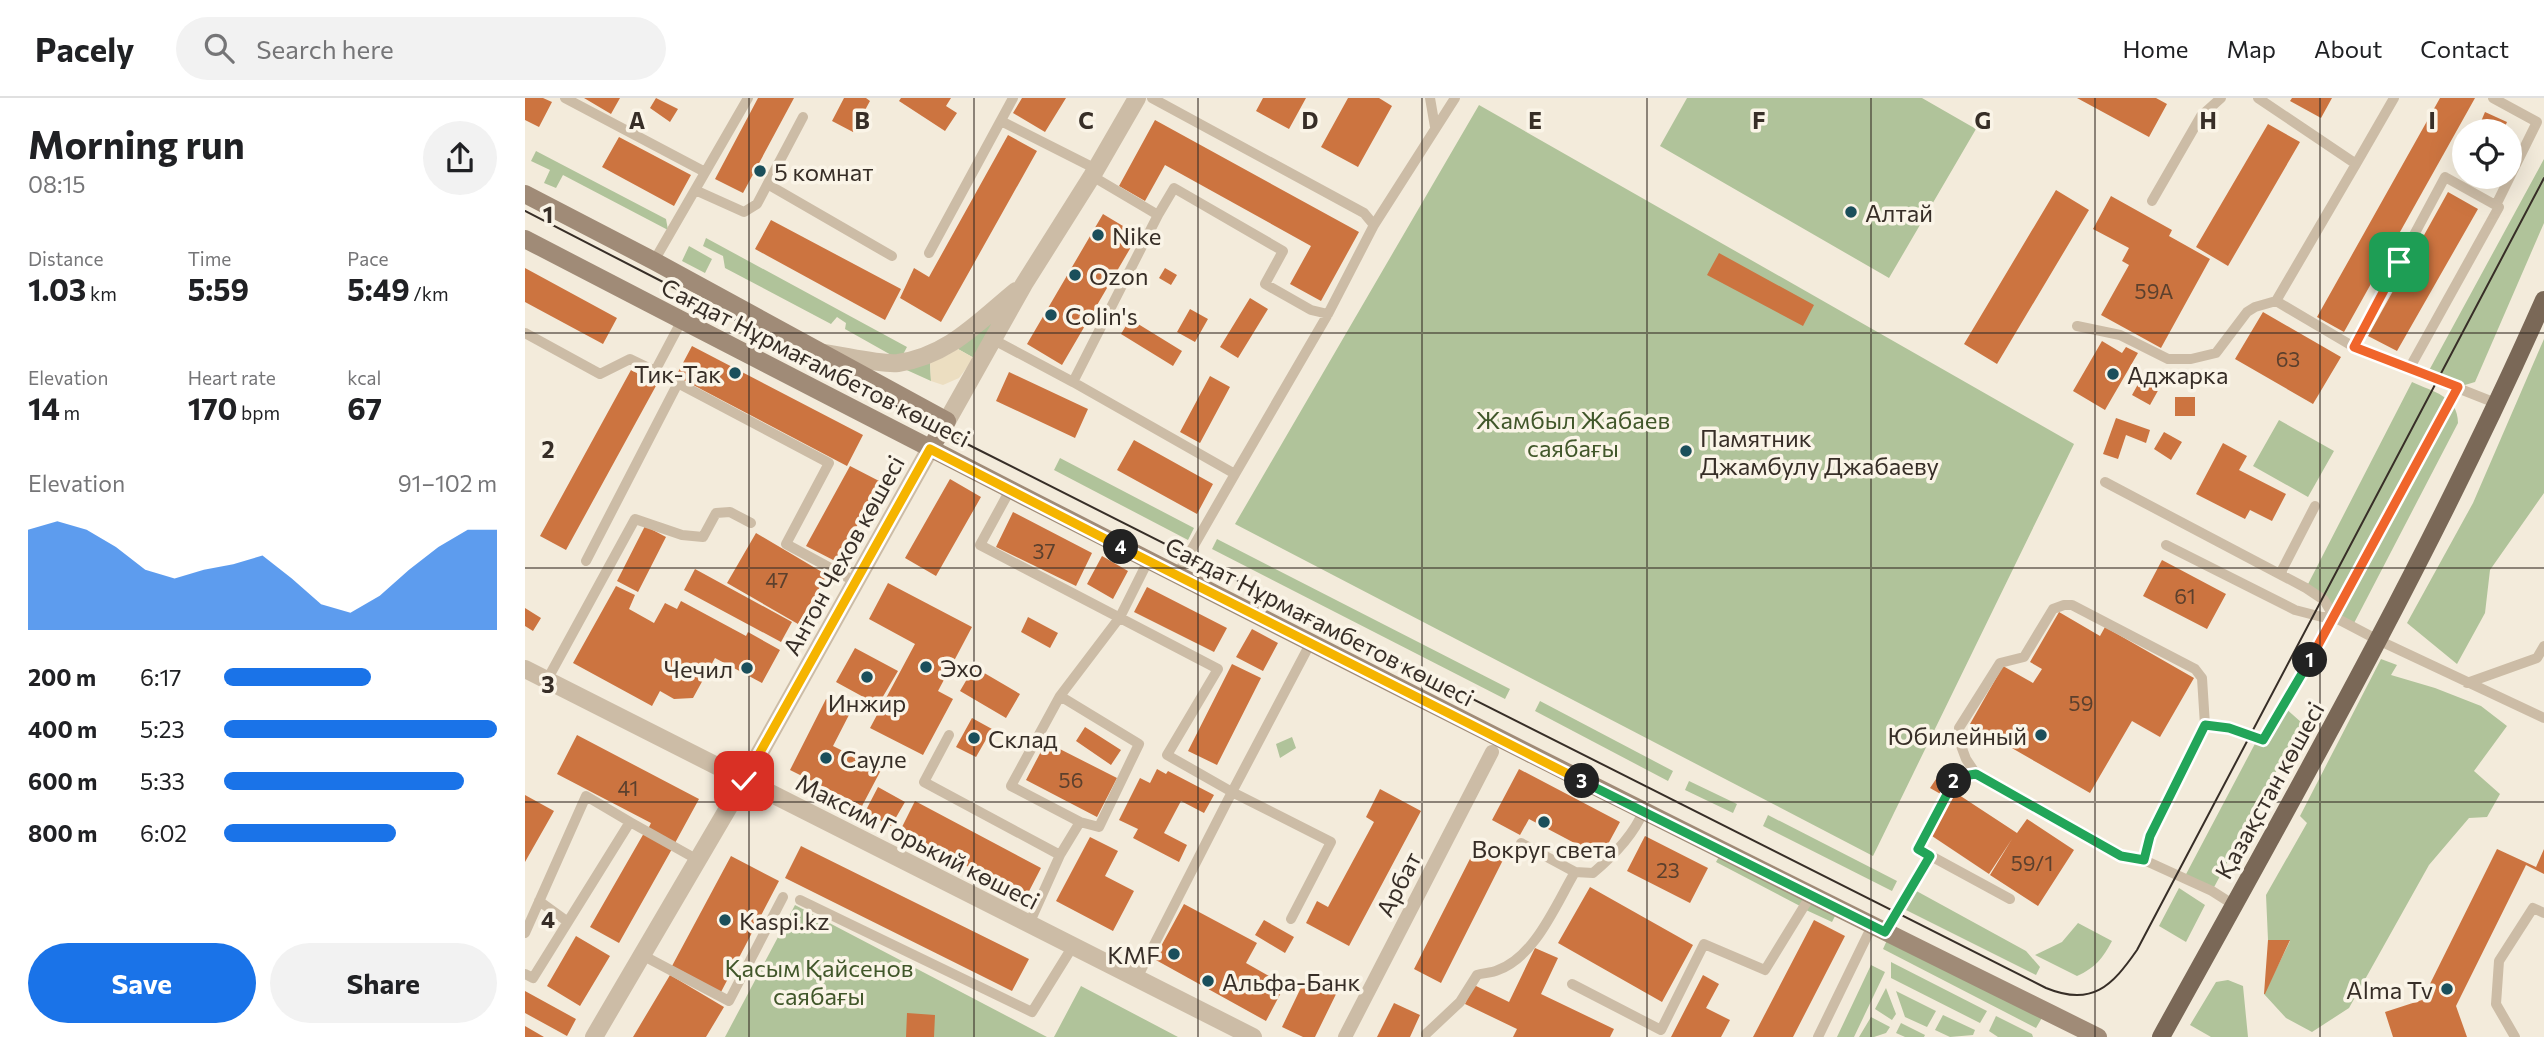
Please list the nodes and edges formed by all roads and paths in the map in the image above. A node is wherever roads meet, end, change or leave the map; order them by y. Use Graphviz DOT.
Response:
graph roads {
  1 [pos="565,98"];
  2 [pos="748,98"];
  3 [pos="1013,98"];
  4 [pos="1137,98"];
  5 [pos="1152,98"];
  6 [pos="1430,98"];
  7 [pos="1455,98"];
  8 [pos="2221,98"];
  9 [pos="2258,98"];
  10 [pos="2395,98"];
  11 [pos="2493,98"];
  12 [pos="803,117"];
  13 [pos="1001,121"];
  14 [pos="1435,127"];
  15 [pos="2356,164"];
  16 [pos="705,172"];
  17 [pos="1094,173"];
  18 [pos="769,185"];
  19 [pos="695,190"];
  20 [pos="525,194"];
  21 [pos="2152,201"];
  22 [pos="2496,205"];
  23 [pos="1158,215"];
  24 [pos="1374,225"];
  25 [pos="525,239"];
  26 [pos="929,253"];
  27 [pos="892,256"];
  28 [pos="654,261"];
  29 [pos="1024,284"];
  30 [pos="2544,300"];
  31 [pos="2276,301"];
  32 [pos="1328,314"];
  33 [pos="681,321"];
  34 [pos="2077,326"];
  35 [pos="525,333"];
  36 [pos="994,340"];
  37 [pos="2354,347"];
  38 [pos="818,352"];
  39 [pos="2409,369"];
  40 [pos="655,371"];
  41 [pos="678,383"];
  42 [pos="1073,383"];
  43 [pos="2458,387"];
  44 [pos="2498,404"];
  45 [pos="947,421"];
  46 [pos="930,449"];
  47 [pos="1235,474"];
  48 [pos="2105,482"];
  49 [pos="1010,490"];
  50 [pos="2315,506"];
  51 [pos="751,523"];
  52 [pos="2166,545"];
  53 [pos="586,561"];
  54 [pos="1148,561"];
  55 [pos="2280,574"];
  56 [pos="1177,575"];
  57 [pos="856,582"];
  58 [pos="1120,617"];
  59 [pos="2334,617"];
  60 [pos="2378,640"];
  61 [pos="1310,644"];
  62 [pos="2544,646"];
  63 [pos="525,669"];
  64 [pos="547,680"];
  65 [pos="2467,683"];
  66 [pos="1060,696"];
  67 [pos="2544,718"];
  68 [pos="2205,725"];
  69 [pos="950,735"];
  70 [pos="1492,752"];
  71 [pos="1976,774"];
  72 [pos="744,781"];
  73 [pos="1233,792"];
  74 [pos="1643,812"];
  75 [pos="630,822"];
  76 [pos="1080,822"];
  77 [pos="1521,844"];
  78 [pos="1061,855"];
  79 [pos="1930,856"];
  80 [pos="698,860"];
  81 [pos="2144,860"];
  82 [pos="1576,872"];
  83 [pos="1811,895"];
  84 [pos="783,897"];
  85 [pos="800,900"];
  86 [pos="2010,900"];
  87 [pos="540,901"];
  88 [pos="2234,905"];
  89 [pos="2544,914"];
  90 [pos="1291,919"];
  91 [pos="568,922"];
  92 [pos="1028,924"];
  93 [pos="1878,929"];
  94 [pos="525,933"];
  95 [pos="1073,946"];
  96 [pos="642,955"];
  97 [pos="525,974"];
  98 [pos="1137,978"];
  99 [pos="1572,984"];
  100 [pos="1659,1033"];
  101 [pos="1426,1034"];
  102 [pos="594,1037"];
  103 [pos="1253,1037"];
  104 [pos="1345,1037"];
  105 [pos="1818,1037"];
  106 [pos="2098,1037"];
  107 [pos="2161,1037"];
  108 [pos="2515,1037"];
  1 -- 16 [label="lane"];
  2 -- 16 [label="lane"];
  3 -- 13 [label="lane"];
  4 -- 17 [label="street, Антон Чехов көшесі"];
  5 -- 24 [label="lane"];
  6 -- 14 [label="lane"];
  7 -- 14 [label="lane"];
  8 -- 21 [label="lane"];
  9 -- 15 [label="lane"];
  10 -- 15 [label="lane"];
  11 -- 22 [label="lane"];
  12 -- 18 [label="lane"];
  13 -- 17 [label="lane"];
  13 -- 26 [label="lane"];
  14 -- 24 [label="lane"];
  15 -- 31 [label="lane"];
  16 -- 19 [label="lane"];
  17 -- 23 [label="lane"];
  17 -- 29 [label="street, Антон Чехов көшесі"];
  18 -- 19 [label="lane"];
  18 -- 27 [label="lane"];
  19 -- 28 [label="lane"];
  20 -- 28 [label="main road, Сағдат Нұрмағамбетов көшесі"];
  22 -- 37 [label="lane"];
  22 -- 39 [label="lane"];
  23 -- 32 [label="lane"];
  23 -- 42 [label="lane"];
  24 -- 32 [label="lane"];
  25 -- 33 [label="main road, Сағдат Нұрмағамбетов көшесі"];
  28 -- 38 [label="main road, Сағдат Нұрмағамбетов көшесі"];
  29 -- 36 [label="street, Антон Чехов көшесі"];
  29 -- 38 [label="street"];
  30 -- 44 [label="main road, Қазақстан көшесі"];
  31 -- 34 [label="lane"];
  31 -- 37 [label="lane"];
  32 -- 47 [label="lane"];
  33 -- 40 [label="lane"];
  33 -- 46 [label="main road, Сағдат Нұрмағамбетов көшесі"];
  35 -- 40 [label="lane"];
  36 -- 42 [label="lane"];
  36 -- 45 [label="street, Антон Чехов көшесі"];
  37 -- 39 [label="lane"];
  38 -- 45 [label="main road, Сағдат Нұрмағамбетов көшесі"];
  39 -- 43 [label="lane"];
  40 -- 41 [label="lane"];
  41 -- 53 [label="lane"];
  41 -- 57 [label="lane"];
  42 -- 47 [label="lane"];
  43 -- 44 [label="lane"];
  43 -- 59 [label="lane"];
  44 -- 60 [label="main road, Қазақстан көшесі"];
  45 -- 46 [label="main road, Антон Чехов көшесі"];
  46 -- 49 [label="main road, Сағдат Нұрмағамбетов көшесі"];
  46 -- 57 [label="street, Антон Чехов көшесі"];
  47 -- 56 [label="lane"];
  48 -- 55 [label="lane"];
  49 -- 54 [label="main road, Сағдат Нұрмағамбетов көшесі"];
  49 -- 58 [label="lane"];
  50 -- 55 [label="lane"];
  51 -- 64 [label="lane"];
  52 -- 59 [label="lane"];
  54 -- 56 [label="main road, Сағдат Нұрмағамбетов көшесі"];
  54 -- 58 [label="lane"];
  55 -- 59 [label="lane"];
  56 -- 61 [label="main road, Сағдат Нұрмағамбетов көшесі"];
  57 -- 72 [label="street, Антон Чехов көшесі"];
  58 -- 66 [label="lane"];
  58 -- 73 [label="lane"];
  59 -- 60 [label="lane"];
  59 -- 68 [label="lane"];
  60 -- 65 [label="lane"];
  60 -- 88 [label="main road, Қазақстан көшесі"];
  61 -- 73 [label="lane"];
  61 -- 74 [label="main road, Сағдат Нұрмағамбетов көшесі"];
  62 -- 65 [label="lane"];
  63 -- 64 [label="street, Максим Горький көшесі"];
  64 -- 72 [label="street, Максим Горький көшесі"];
  65 -- 67 [label="lane"];
  66 -- 76 [label="lane"];
  66 -- 76 [label="lane"];
  68 -- 71 [label="lane"];
  68 -- 81 [label="lane"];
  69 -- 78 [label="lane"];
  70 -- 104 [label="street, Арбат"];
  71 -- 79 [label="lane"];
  71 -- 81 [label="lane"];
  72 -- 80 [label="street, Антон Чехов көшесі"];
  72 -- 92 [label="street, Максим Горький көшесі"];
  73 -- 90 [label="lane"];
  73 -- 98 [label="lane"];
  74 -- 82 [label="lane"];
  74 -- 83 [label="main road, Сағдат Нұрмағамбетов көшесі"];
  75 -- 80 [label="lane"];
  75 -- 87 [label="lane"];
  75 -- 91 [label="lane"];
  76 -- 78 [label="lane"];
  77 -- 82 [label="lane"];
  78 -- 92 [label="lane"];
  79 -- 86 [label="lane"];
  79 -- 93 [label="lane"];
  80 -- 96 [label="street, Антон Чехов көшесі"];
  81 -- 88 [label="lane"];
  82 -- 101 [label="lane"];
  83 -- 93 [label="main road, Сағдат Нұрмағамбетов көшесі"];
  83 -- 100 [label="lane"];
  84 -- 96 [label="lane"];
  85 -- 95 [label="lane"];
  87 -- 91 [label="lane"];
  87 -- 94 [label="lane"];
  88 -- 107 [label="main road, Қазақстан көшесі"];
  89 -- 108 [label="lane"];
  91 -- 97 [label="lane"];
  92 -- 95 [label="street, Максим Горький көшесі"];
  93 -- 105 [label="lane"];
  93 -- 106 [label="main road, Сағдат Нұрмағамбетов көшесі"];
  95 -- 98 [label="street, Максим Горький көшесі"];
  96 -- 102 [label="street, Антон Чехов көшесі"];
  98 -- 103 [label="street, Максим Горький көшесі"];
  99 -- 100 [label="lane"];
}
